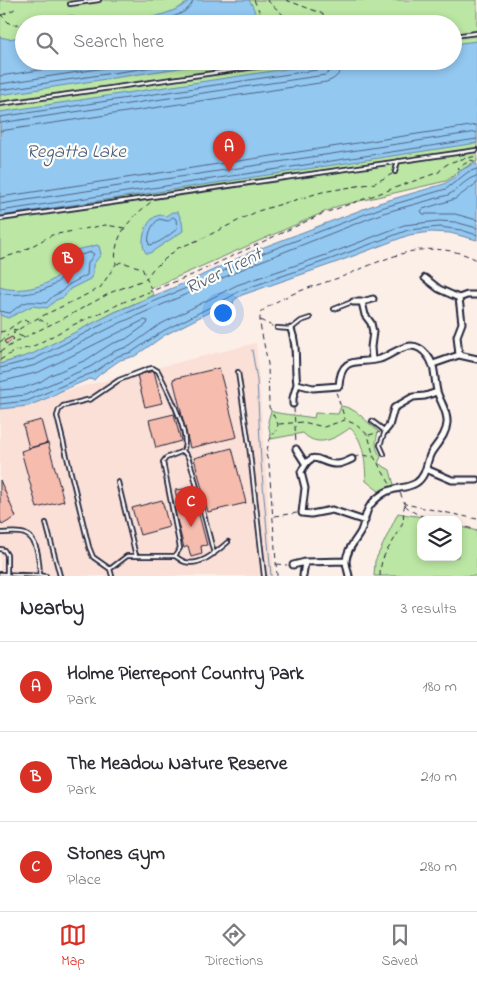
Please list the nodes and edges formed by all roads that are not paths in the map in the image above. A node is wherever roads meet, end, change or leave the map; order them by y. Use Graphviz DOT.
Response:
graph roads {
  1 [pos="99,0"];
  2 [pos="70,4"];
  3 [pos="477,33"];
  4 [pos="462,35"];
  5 [pos="235,70"];
  6 [pos="0,104"];
  7 [pos="477,150"];
  8 [pos="398,161"];
  9 [pos="395,172"];
  10 [pos="0,219"];
  11 [pos="425,278"];
  12 [pos="477,295"];
  13 [pos="459,298"];
  14 [pos="373,299"];
  15 [pos="354,302"];
  16 [pos="362,302"];
  17 [pos="334,309"];
  18 [pos="310,318"];
  19 [pos="277,328"];
  20 [pos="291,329"];
  21 [pos="459,355"];
  22 [pos="477,359"];
  23 [pos="372,360"];
  24 [pos="432,364"];
  25 [pos="238,372"];
  26 [pos="297,384"];
  27 [pos="438,392"];
  28 [pos="293,404"];
  29 [pos="372,421"];
  30 [pos="385,431"];
  31 [pos="183,450"];
  32 [pos="296,450"];
  33 [pos="384,454"];
  34 [pos="352,459"];
  35 [pos="306,463"];
  36 [pos="426,469"];
  37 [pos="477,480"];
  38 [pos="118,482"];
  39 [pos="365,521"];
  40 [pos="46,523"];
  41 [pos="0,534"];
  42 [pos="228,542"];
  43 [pos="0,549"];
  44 [pos="214,554"];
  45 [pos="136,556"];
  46 [pos="175,556"];
  47 [pos="346,561"];
  48 [pos="305,562"];
  49 [pos="293,565"];
  50 [pos="110,569"];
  51 [pos="0,574"];
  52 [pos="7,574"];
  53 [pos="40,575"];
  54 [pos="46,576"];
  55 [pos="60,576"];
  56 [pos="112,576"];
  57 [pos="264,576"];
  58 [pos="303,576"];
  59 [pos="349,576"];
  1 -- 2 [label="lane"];
  3 -- 4 [label="lane"];
  5 -- 6 [label="lane"];
  7 -- 8 [label="lane"];
  8 -- 9 [label="lane"];
  8 -- 10 [label="lane"];
  11 -- 13 [label="street"];
  12 -- 13 [label="street"];
  13 -- 21 [label="street"];
  14 -- 16 [label="street"];
  15 -- 16 [label="street"];
  15 -- 17 [label="lane"];
  16 -- 23 [label="street"];
  18 -- 20 [label="lane"];
  19 -- 20 [label="lane"];
  20 -- 26 [label="street"];
  21 -- 22 [label="street"];
  21 -- 24 [label="street"];
  23 -- 24 [label="street"];
  23 -- 26 [label="street"];
  24 -- 27 [label="street"];
  25 -- 57 [label="lane"];
  26 -- 28 [label="street"];
  27 -- 30 [label="street"];
  27 -- 36 [label="street"];
  29 -- 30 [label="lane"];
  30 -- 33 [label="lane"];
  31 -- 44 [label="lane"];
  31 -- 46 [label="lane"];
  31 -- 50 [label="lane"];
  32 -- 35 [label="street"];
  34 -- 35 [label="street"];
  35 -- 39 [label="street"];
  36 -- 37 [label="street"];
  36 -- 39 [label="street"];
  38 -- 45 [label="lane"];
  39 -- 47 [label="street"];
  40 -- 55 [label="lane"];
  41 -- 53 [label="lane"];
  42 -- 44 [label="lane"];
  43 -- 52 [label="lane"];
  44 -- 46 [label="lane"];
  45 -- 46 [label="lane"];
  45 -- 50 [label="lane"];
  47 -- 48 [label="street"];
  47 -- 59 [label="street"];
  48 -- 49 [label="street"];
  48 -- 58 [label="street"];
  50 -- 56 [label="lane"];
  51 -- 52 [label="lane"];
  52 -- 53 [label="lane"];
  53 -- 54 [label="lane"];
}
